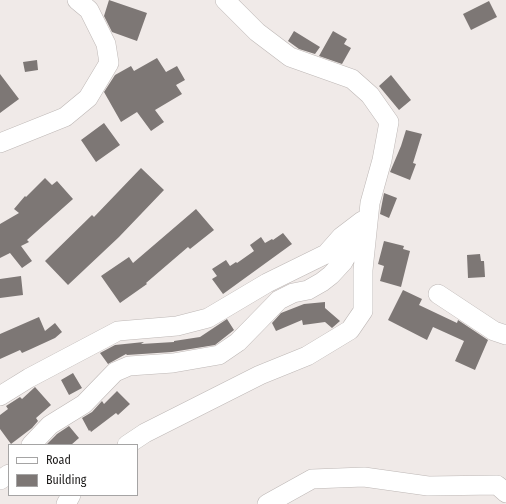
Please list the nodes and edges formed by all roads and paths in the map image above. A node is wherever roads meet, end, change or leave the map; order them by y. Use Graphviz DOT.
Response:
graph roads {
  1 [pos="77,0"];
  2 [pos="225,0"];
  3 [pos="0,143"];
  4 [pos="368,217"];
  5 [pos="438,294"];
  6 [pos="506,335"];
  7 [pos="0,396"];
  8 [pos="32,444"];
  9 [pos="128,444"];
  10 [pos="506,493"];
  11 [pos="267,504"];
  1 -- 3 [label="street"];
  2 -- 4 [label="street"];
  4 -- 7 [label="street"];
  4 -- 8 [label="street"];
  4 -- 9 [label="street"];
  5 -- 6 [label="street"];
  10 -- 11 [label="street"];
}
